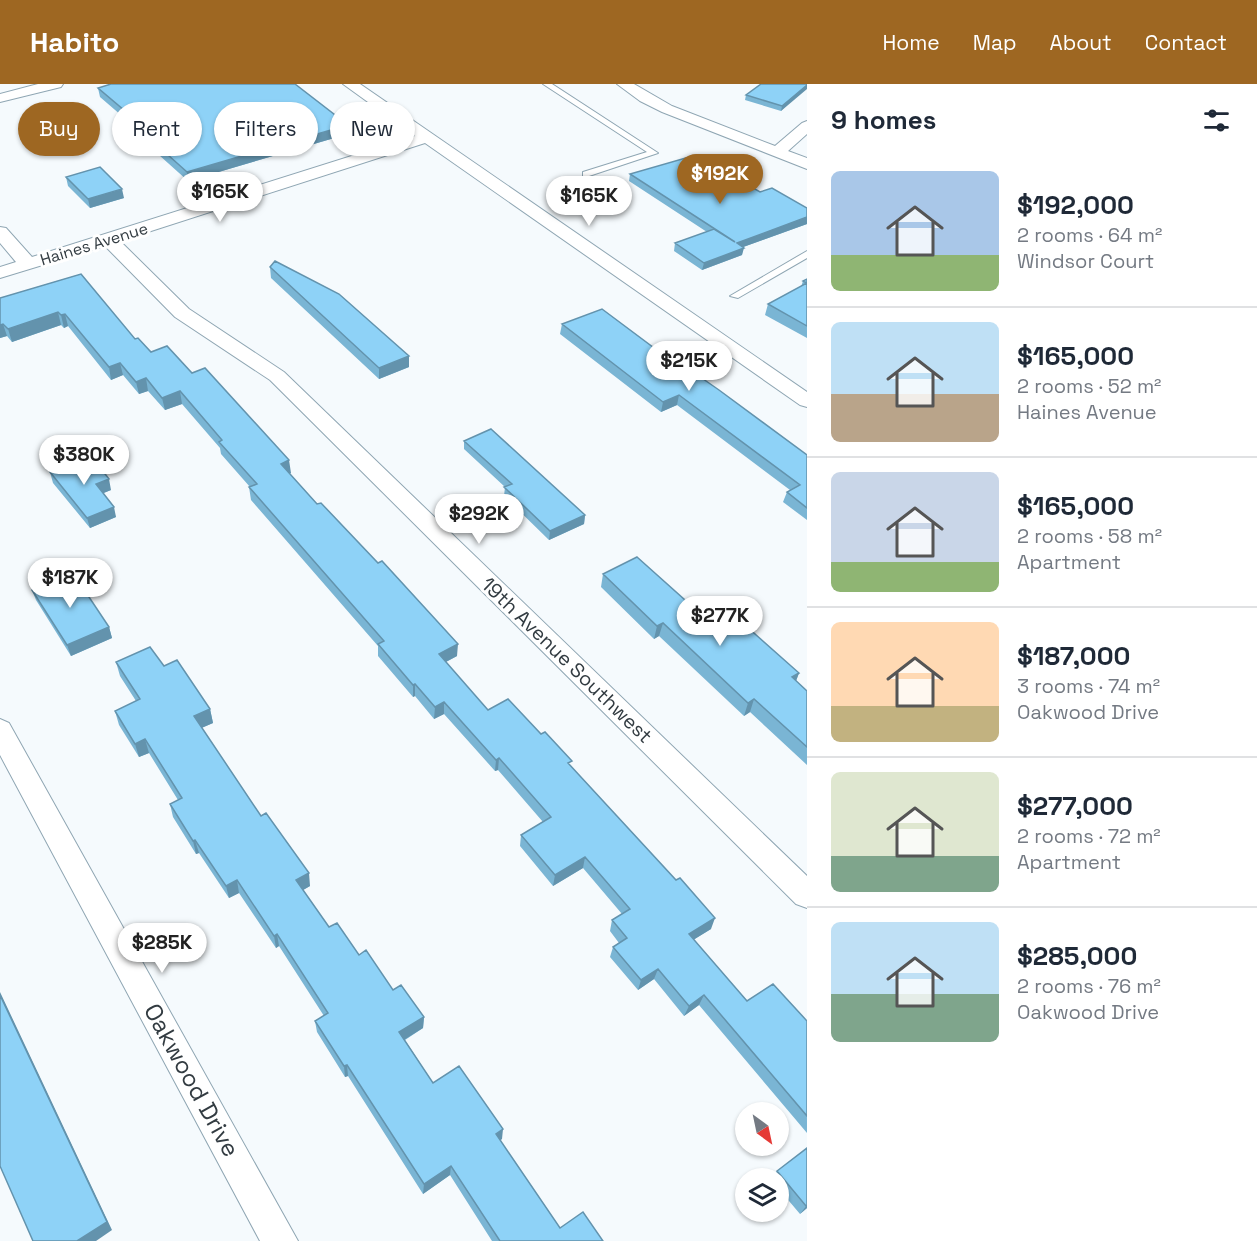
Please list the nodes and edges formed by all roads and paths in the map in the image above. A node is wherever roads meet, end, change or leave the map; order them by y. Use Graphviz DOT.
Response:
graph roads {
  1 [pos="56,84"];
  2 [pos="350,84"];
  3 [pos="564,84"];
  4 [pos="624,84"];
  5 [pos="550,86"];
  6 [pos="0,98"];
  7 [pos="807,126"];
  8 [pos="428,137"];
  9 [pos="777,152"];
  10 [pos="807,164"];
  11 [pos="586,174"];
  12 [pos="0,232"];
  13 [pos="109,240"];
  14 [pos="807,254"];
  15 [pos="28,264"];
  16 [pos="0,273"];
  17 [pos="735,296"];
  18 [pos="807,401"];
  19 [pos="0,730"];
  20 [pos="807,895"];
  21 [pos="280,1241"];
  1 -- 6 [label="street"];
  2 -- 8 [label="street"];
  3 -- 5 [label="lane"];
  4 -- 9 [label="street"];
  5 -- 11 [label="lane"];
  7 -- 9 [label="street"];
  8 -- 13 [label="street, Haines Avenue"];
  8 -- 18 [label="street"];
  9 -- 10 [label="street"];
  12 -- 15 [label="street"];
  13 -- 15 [label="street, Haines Avenue"];
  13 -- 20 [label="street, 19th Avenue Southwest"];
  14 -- 17 [label="lane"];
  15 -- 16 [label="street, Haines Avenue"];
  19 -- 21 [label="street, Oakwood Drive"];
}
